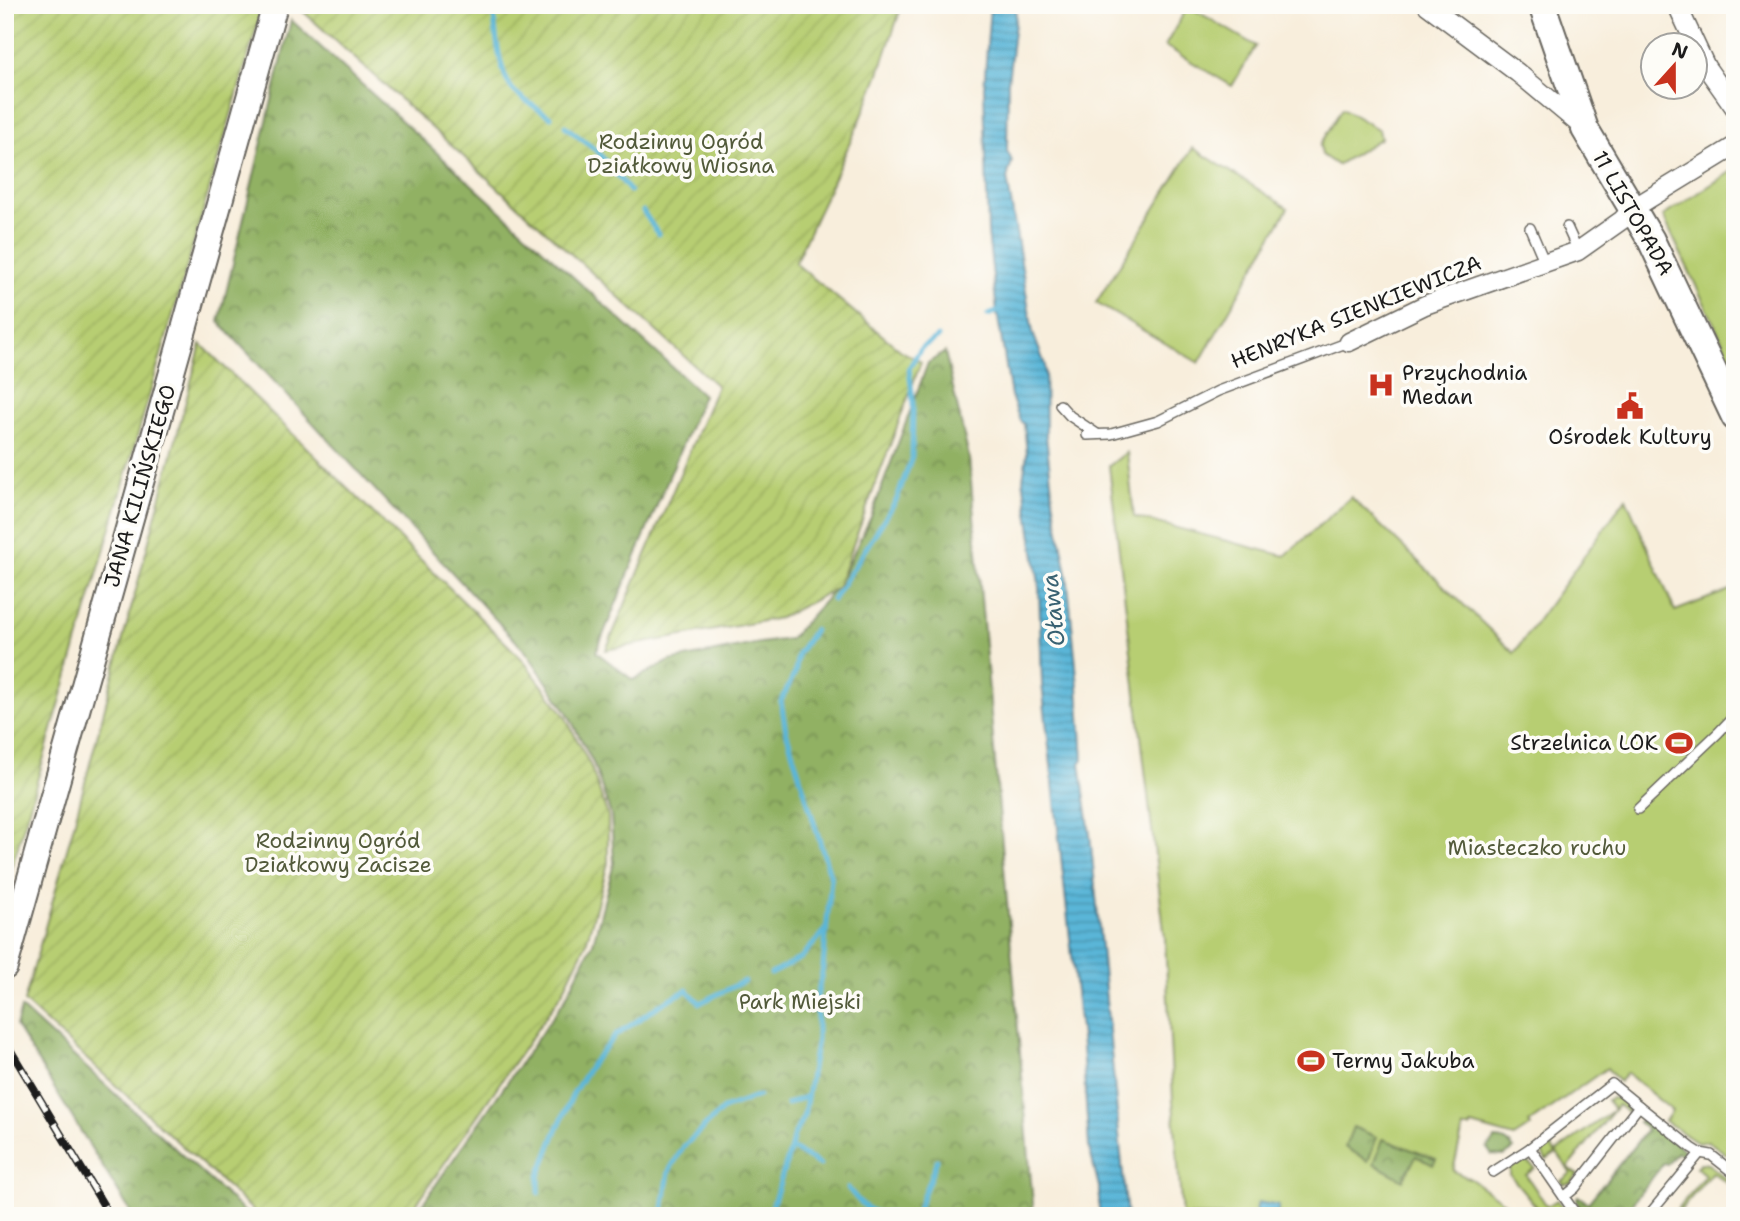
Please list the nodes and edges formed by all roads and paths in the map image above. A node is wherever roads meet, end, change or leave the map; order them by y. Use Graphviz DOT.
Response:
graph roads {
  1 [pos="275,5"];
  2 [pos="1427,5"];
  3 [pos="1542,5"];
  4 [pos="1678,6"];
  5 [pos="1735,108"];
  6 [pos="1585,129"];
  7 [pos="1735,146"];
  8 [pos="1632,209"];
  9 [pos="1567,227"];
  10 [pos="1530,228"];
  11 [pos="1578,251"];
  12 [pos="1545,263"];
  13 [pos="1349,342"];
  14 [pos="1060,405"];
  15 [pos="1735,417"];
  16 [pos="1087,435"];
  17 [pos="1098,435"];
  18 [pos="1735,715"];
  19 [pos="1638,808"];
  20 [pos="5,967"];
  21 [pos="1639,1106"];
  22 [pos="1530,1148"];
  23 [pos="1700,1153"];
  24 [pos="1493,1172"];
  25 [pos="1735,1174"];
  26 [pos="1564,1198"];
  27 [pos="1577,1216"];
  28 [pos="1648,1216"];
  1 -- 20 [label="street, JANA KILIŃSKIEGO"];
  2 -- 6 [label="street"];
  3 -- 6 [label="main road, 11 LISTOPADA"];
  4 -- 5 [label="street"];
  6 -- 8 [label="main road, 11 LISTOPADA"];
  7 -- 8 [label="street, HENRYKA SIENKIEWICZA"];
  8 -- 11 [label="street, HENRYKA SIENKIEWICZA"];
  8 -- 15 [label="main road, 11 LISTOPADA"];
  9 -- 11 [label="lane"];
  10 -- 12 [label="lane"];
  11 -- 12 [label="street, HENRYKA SIENKIEWICZA"];
  12 -- 13 [label="street, HENRYKA SIENKIEWICZA"];
  13 -- 17 [label="lane, HENRYKA SIENKIEWICZA"];
  14 -- 17 [label="lane"];
  16 -- 17 [label="lane, HENRYKA SIENKIEWICZA"];
  18 -- 19 [label="lane"];
  21 -- 22 [label="lane"];
  21 -- 23 [label="lane"];
  21 -- 26 [label="lane"];
  22 -- 24 [label="lane"];
  22 -- 26 [label="lane"];
  23 -- 25 [label="lane"];
  23 -- 28 [label="lane"];
  26 -- 27 [label="lane"];
}
